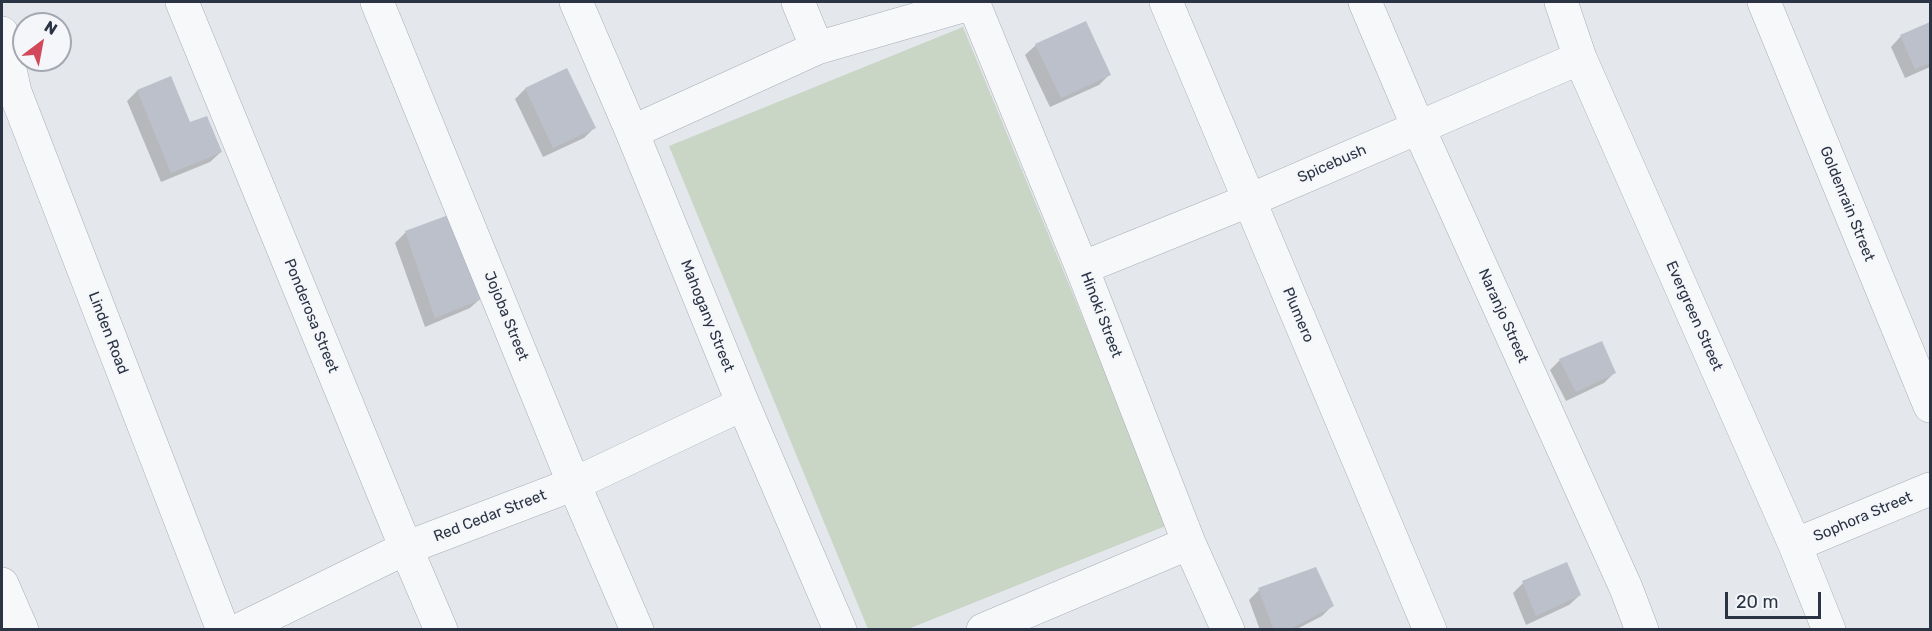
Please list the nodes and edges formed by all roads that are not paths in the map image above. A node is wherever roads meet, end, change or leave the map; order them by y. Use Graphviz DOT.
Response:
graph roads {
  1 [pos="182,2"];
  2 [pos="377,2"];
  3 [pos="576,2"];
  4 [pos="798,2"];
  5 [pos="973,2"];
  6 [pos="1166,2"];
  7 [pos="1365,2"];
  8 [pos="1561,2"];
  9 [pos="1764,2"];
  10 [pos="2,33"];
  11 [pos="817,48"];
  12 [pos="1580,58"];
  13 [pos="1418,127"];
  14 [pos="632,132"];
  15 [pos="1250,200"];
  16 [pos="1082,268"];
  17 [pos="743,404"];
  18 [pos="1930,406"];
  19 [pos="574,484"];
  20 [pos="1930,489"];
  21 [pos="1189,543"];
  22 [pos="1795,545"];
  23 [pos="406,548"];
  24 [pos="2,584"];
  25 [pos="1029,621"];
  26 [pos="22,630"];
  27 [pos="223,630"];
  28 [pos="239,630"];
  29 [pos="441,630"];
  30 [pos="637,630"];
  31 [pos="840,630"];
  32 [pos="983,630"];
  33 [pos="1228,630"];
  34 [pos="1430,630"];
  35 [pos="1642,630"];
  36 [pos="1829,630"];
  1 -- 23 [label="street, Ponderosa Street"];
  2 -- 19 [label="street, Jojoba Street"];
  3 -- 14 [label="street, Mahogany Street"];
  4 -- 11 [label="street"];
  5 -- 11 [label="street"];
  5 -- 16 [label="street, Hinoki Street"];
  6 -- 15 [label="street, Plumero"];
  7 -- 13 [label="street, Naranjo Street"];
  8 -- 12 [label="street, Evergreen Street"];
  9 -- 18 [label="street, Goldenrain Street"];
  10 -- 27 [label="street, Linden Road"];
  11 -- 14 [label="street"];
  12 -- 13 [label="street, Spicebush"];
  12 -- 22 [label="street, Evergreen Street"];
  13 -- 15 [label="street, Spicebush"];
  13 -- 35 [label="street, Naranjo Street"];
  14 -- 17 [label="street, Mahogany Street"];
  15 -- 16 [label="street, Spicebush"];
  15 -- 34 [label="street, Plumero"];
  16 -- 21 [label="street, Hinoki Street"];
  17 -- 19 [label="street, Red Cedar Street"];
  17 -- 31 [label="street, Mahogany Street"];
  19 -- 23 [label="street, Red Cedar Street"];
  19 -- 30 [label="street, Jojoba Street"];
  20 -- 22 [label="street, Sophora Street"];
  21 -- 25 [label="street"];
  21 -- 33 [label="street, Hinoki Street"];
  22 -- 36 [label="street, Evergreen Street"];
  23 -- 28 [label="street, Red Cedar Street"];
  23 -- 29 [label="street, Ponderosa Street"];
  24 -- 26 [label="street"];
  25 -- 32 [label="street"];
}
